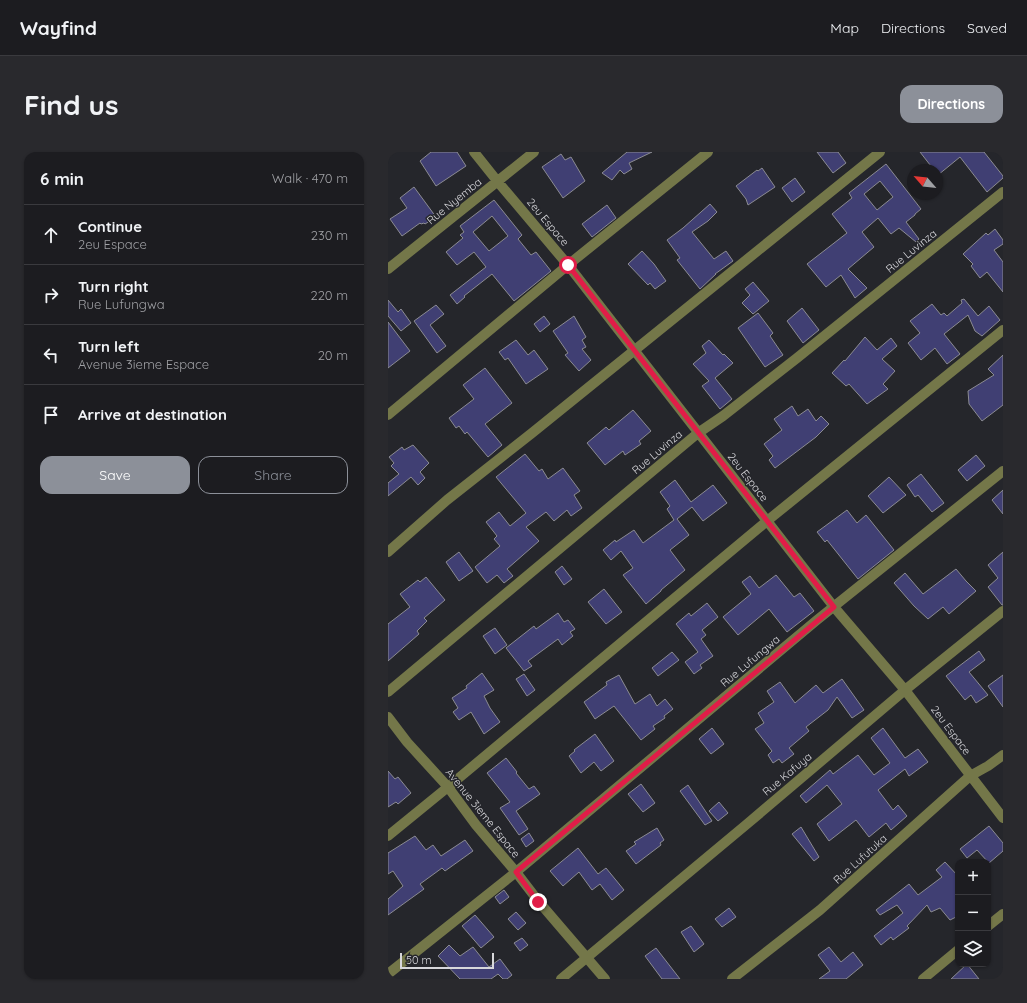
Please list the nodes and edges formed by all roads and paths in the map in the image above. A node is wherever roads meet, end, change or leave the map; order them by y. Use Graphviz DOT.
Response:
graph roads {
  1 [pos="474,152"];
  2 [pos="534,152"];
  3 [pos="708,152"];
  4 [pos="880,152"];
  5 [pos="498,182"];
  6 [pos="1003,192"];
  7 [pos="568,265"];
  8 [pos="388,269"];
  9 [pos="1003,330"];
  10 [pos="634,350"];
  11 [pos="388,415"];
  12 [pos="698,433"];
  13 [pos="1003,471"];
  14 [pos="767,521"];
  15 [pos="388,552"];
  16 [pos="834,607"];
  17 [pos="1003,611"];
  18 [pos="905,690"];
  19 [pos="388,692"];
  20 [pos="388,717"];
  21 [pos="1003,755"];
  22 [pos="970,776"];
  23 [pos="448,788"];
  24 [pos="1003,818"];
  25 [pos="388,836"];
  26 [pos="516,872"];
  27 [pos="1003,914"];
  28 [pos="991,924"];
  29 [pos="955,952"];
  30 [pos="587,957"];
  31 [pos="388,974"];
  32 [pos="561,979"];
  33 [pos="605,979"];
  34 [pos="732,979"];
  35 [pos="923,979"];
  1 -- 5 [label="street, 2eu Espace"];
  2 -- 5 [label="street, Rue Nyemba"];
  3 -- 7 [label="street"];
  4 -- 10 [label="street"];
  5 -- 7 [label="street, 2eu Espace"];
  5 -- 8 [label="street, Rue Nyemba"];
  6 -- 12 [label="street, Rue Luvinza"];
  7 -- 10 [label="street, 2eu Espace"];
  7 -- 11 [label="street"];
  9 -- 14 [label="street"];
  10 -- 12 [label="street, 2eu Espace"];
  10 -- 15 [label="street"];
  12 -- 14 [label="street, 2eu Espace"];
  12 -- 19 [label="street, Rue Luvinza"];
  13 -- 16 [label="street, Rue Lufungwa"];
  14 -- 16 [label="street, 2eu Espace"];
  14 -- 23 [label="street"];
  16 -- 18 [label="street, 2eu Espace"];
  16 -- 26 [label="street, Rue Lufungwa"];
  17 -- 18 [label="street, Rue Kafuya"];
  18 -- 22 [label="street, 2eu Espace"];
  18 -- 30 [label="street, Rue Kafuya"];
  20 -- 23 [label="street, Avenue 3ieme Espace"];
  21 -- 22 [label="street, Rue Lufutuka"];
  22 -- 24 [label="street, 2eu Espace"];
  22 -- 34 [label="street, Rue Lufutuka"];
  23 -- 25 [label="street"];
  23 -- 26 [label="street, Avenue 3ieme Espace"];
  26 -- 30 [label="street, Avenue 3ieme Espace"];
  26 -- 31 [label="street, Rue Lufungwa"];
  27 -- 28 [label="street"];
  29 -- 35 [label="street"];
  30 -- 32 [label="street, Rue Kafuya"];
  30 -- 33 [label="street, Avenue 3ieme Espace"];
}
